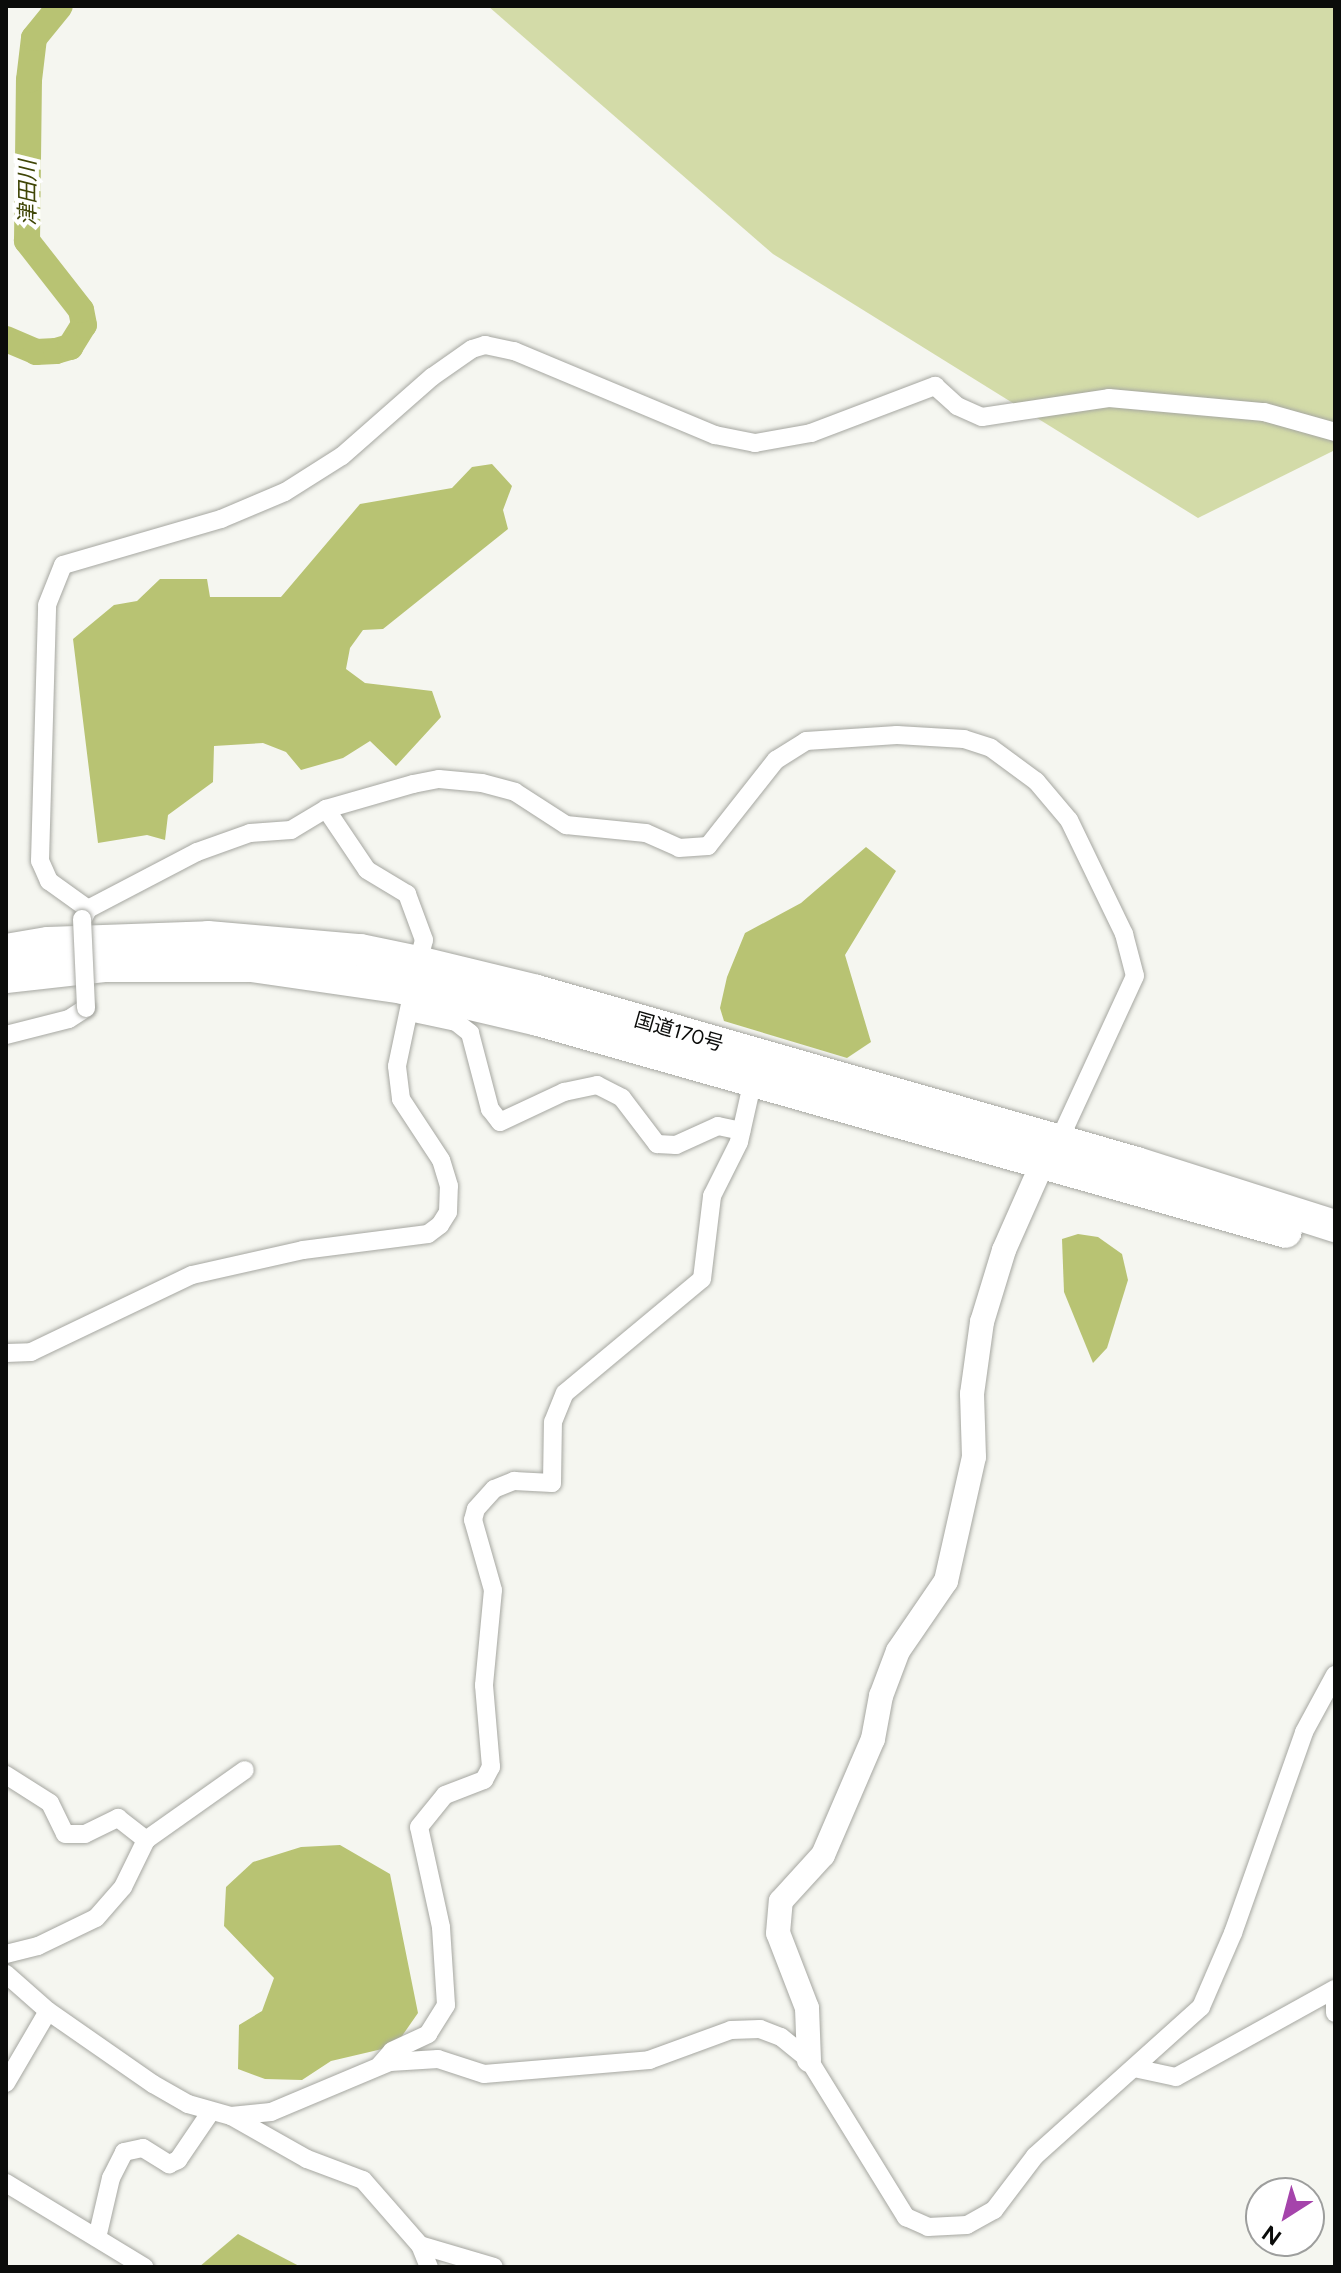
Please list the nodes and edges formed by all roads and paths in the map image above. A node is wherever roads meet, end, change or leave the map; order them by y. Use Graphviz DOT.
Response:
graph roads {
  1 [pos="1335,432"];
  2 [pos="326,809"];
  3 [pos="85,914"];
  4 [pos="6,950"];
  5 [pos="6,977"];
  6 [pos="413,988"];
  7 [pos="6,1035"];
  8 [pos="753,1080"];
  9 [pos="741,1131"];
  10 [pos="1051,1153"];
  11 [pos="1335,1226"];
  12 [pos="1335,1247"];
  13 [pos="6,1353"];
  14 [pos="1335,1675"];
  15 [pos="245,1770"];
  16 [pos="6,1775"];
  17 [pos="146,1840"];
  18 [pos="6,1954"];
  19 [pos="6,1974"];
  20 [pos="1335,1989"];
  21 [pos="1335,2004"];
  22 [pos="48,2011"];
  23 [pos="1335,2013"];
  24 [pos="809,2060"];
  25 [pos="378,2068"];
  26 [pos="1134,2068"];
  27 [pos="6,2083"];
  28 [pos="210,2113"];
  29 [pos="231,2116"];
  30 [pos="6,2183"];
  31 [pos="97,2238"];
  32 [pos="420,2245"];
  33 [pos="144,2267"];
  34 [pos="429,2267"];
  35 [pos="494,2267"];
  1 -- 3 [label="street"];
  2 -- 3 [label="street"];
  2 -- 6 [label="street"];
  2 -- 10 [label="street"];
  3 -- 7 [label="street, bridge"];
  4 -- 6 [label="highway, 国道170号"];
  5 -- 6 [label="highway, 国道170号"];
  6 -- 8 [label="highway, 国道170号"];
  6 -- 9 [label="street"];
  6 -- 10 [label="highway, 国道170号"];
  6 -- 13 [label="street"];
  8 -- 9 [label="street"];
  8 -- 10 [label="highway, 国道170号"];
  9 -- 25 [label="street"];
  10 -- 11 [label="highway, 国道170号"];
  10 -- 12 [label="highway, 国道170号"];
  10 -- 24 [label="street"];
  14 -- 26 [label="street"];
  15 -- 17 [label="street"];
  16 -- 17 [label="street"];
  17 -- 18 [label="street"];
  19 -- 22 [label="street"];
  20 -- 26 [label="street"];
  21 -- 23 [label="street"];
  22 -- 27 [label="street"];
  22 -- 28 [label="street"];
  24 -- 25 [label="street"];
  24 -- 26 [label="street"];
  25 -- 29 [label="street"];
  28 -- 29 [label="street"];
  28 -- 31 [label="street"];
  29 -- 32 [label="street"];
  30 -- 31 [label="street"];
  31 -- 33 [label="street"];
  32 -- 34 [label="street"];
  32 -- 35 [label="street"];
}
